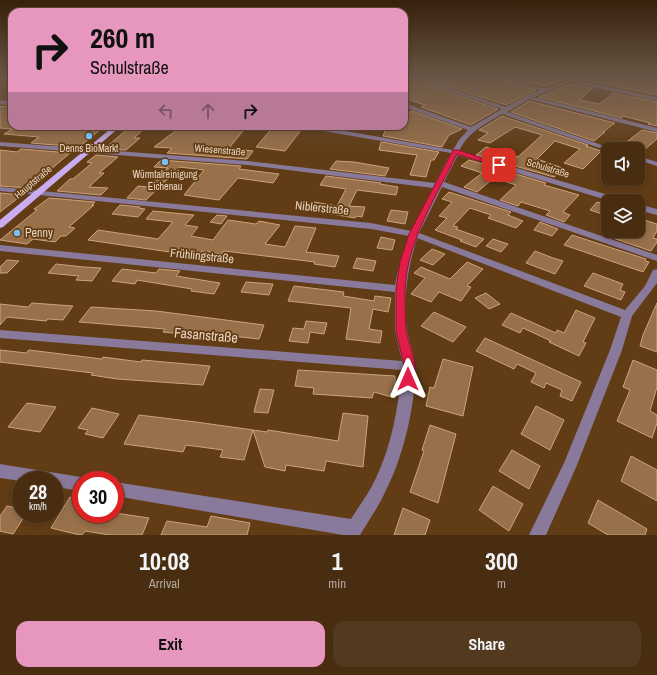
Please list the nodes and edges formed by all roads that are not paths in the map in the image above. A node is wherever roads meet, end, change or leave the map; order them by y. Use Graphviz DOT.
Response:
graph roads {
  1 [pos="485,103"];
  2 [pos="517,103"];
  3 [pos="551,103"];
  4 [pos="408,106"];
  5 [pos="505,110"];
  6 [pos="472,129"];
  7 [pos="113,130"];
  8 [pos="329,130"];
  9 [pos="657,130"];
  10 [pos="0,144"];
  11 [pos="601,146"];
  12 [pos="88,151"];
  13 [pos="455,152"];
  14 [pos="645,160"];
  15 [pos="657,164"];
  16 [pos="438,185"];
  17 [pos="0,189"];
  18 [pos="39,192"];
  19 [pos="601,196"];
  20 [pos="645,209"];
  21 [pos="657,212"];
  22 [pos="0,225"];
  23 [pos="414,234"];
  24 [pos="0,248"];
  25 [pos="657,258"];
  26 [pos="657,272"];
  27 [pos="400,289"];
  28 [pos="627,315"];
  29 [pos="0,334"];
  30 [pos="410,366"];
  31 [pos="0,471"];
  32 [pos="72,483"];
  33 [pos="124,491"];
  34 [pos="353,532"];
  35 [pos="537,535"];
  1 -- 5 [label="street"];
  2 -- 5 [label="street"];
  3 -- 9 [label="street"];
  4 -- 6 [label="street"];
  5 -- 6 [label="street"];
  5 -- 11 [label="street"];
  6 -- 13 [label="street"];
  7 -- 12 [label="main road, Hauptstraße"];
  8 -- 13 [label="street, Schulstraße"];
  10 -- 12 [label="street, Wiesenstraße"];
  12 -- 16 [label="street, Wiesenstraße"];
  12 -- 18 [label="main road, Hauptstraße"];
  13 -- 16 [label="street"];
  13 -- 19 [label="street, Schulstraße"];
  14 -- 15 [label="street"];
  16 -- 23 [label="street"];
  16 -- 25 [label="street, Wiesenstraße"];
  17 -- 18 [label="street, Niblerstraße"];
  18 -- 22 [label="main road, Hauptstraße"];
  18 -- 23 [label="street, Niblerstraße"];
  20 -- 21 [label="street"];
  23 -- 27 [label="street"];
  23 -- 28 [label="street, Niblerstraße"];
  24 -- 27 [label="street, Frühlingstraße"];
  26 -- 28 [label="street"];
  27 -- 30 [label="street"];
  28 -- 35 [label="street"];
  29 -- 30 [label="street, Fasanstraße"];
  30 -- 34 [label="street"];
  31 -- 32 [label="street"];
  33 -- 34 [label="street"];
}
